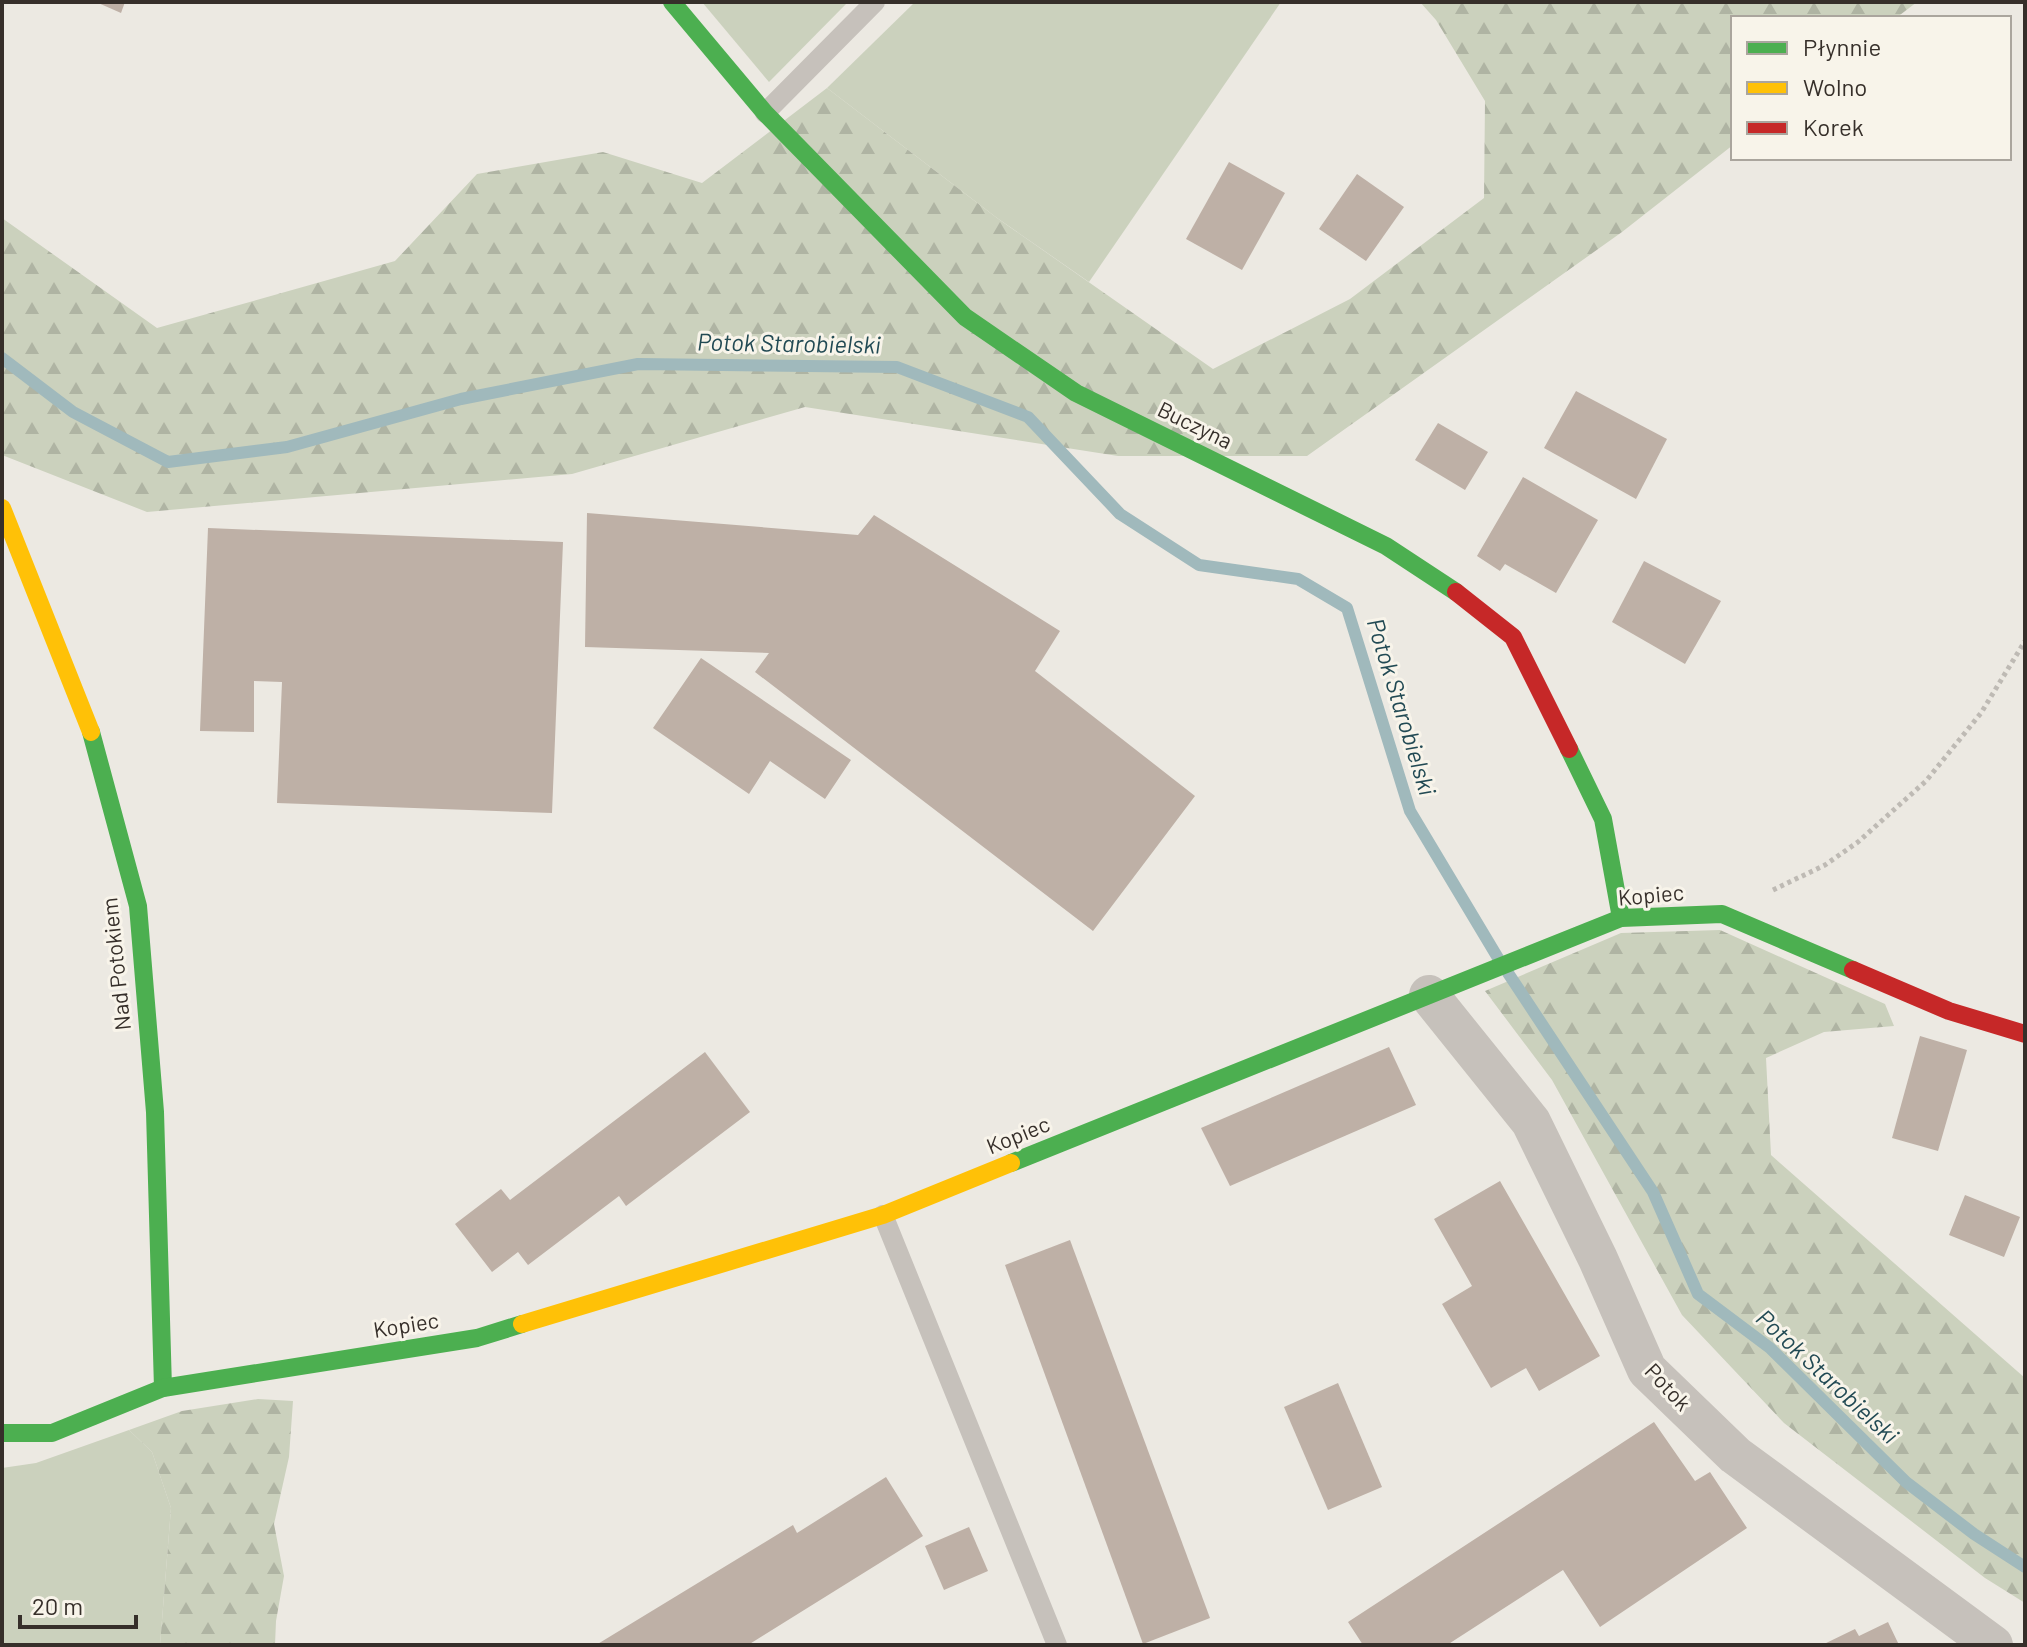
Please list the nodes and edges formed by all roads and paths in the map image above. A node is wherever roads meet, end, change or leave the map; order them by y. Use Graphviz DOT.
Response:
graph roads {
  1 [pos="672,2"];
  2 [pos="875,2"];
  3 [pos="765,113"];
  4 [pos="2,508"];
  5 [pos="2025,641"];
  6 [pos="1722,914"];
  7 [pos="1621,918"];
  8 [pos="1429,995"];
  9 [pos="2025,1034"];
  10 [pos="883,1215"];
  11 [pos="163,1388"];
  12 [pos="2,1433"];
  13 [pos="1057,1645"];
  14 [pos="1993,1645"];
  1 -- 3 [label="street, Buczyna"];
  2 -- 3 [label="lane"];
  3 -- 7 [label="street, Buczyna"];
  4 -- 11 [label="street, Nad Potokiem"];
  5 -- 6 [label="path"];
  6 -- 7 [label="street, Kopiec"];
  6 -- 9 [label="street, Kopiec"];
  7 -- 8 [label="street, Kopiec"];
  8 -- 10 [label="street, Kopiec"];
  8 -- 14 [label="street, Potok"];
  10 -- 11 [label="street, Kopiec"];
  10 -- 13 [label="lane"];
  11 -- 12 [label="street, Kopiec"];
}
